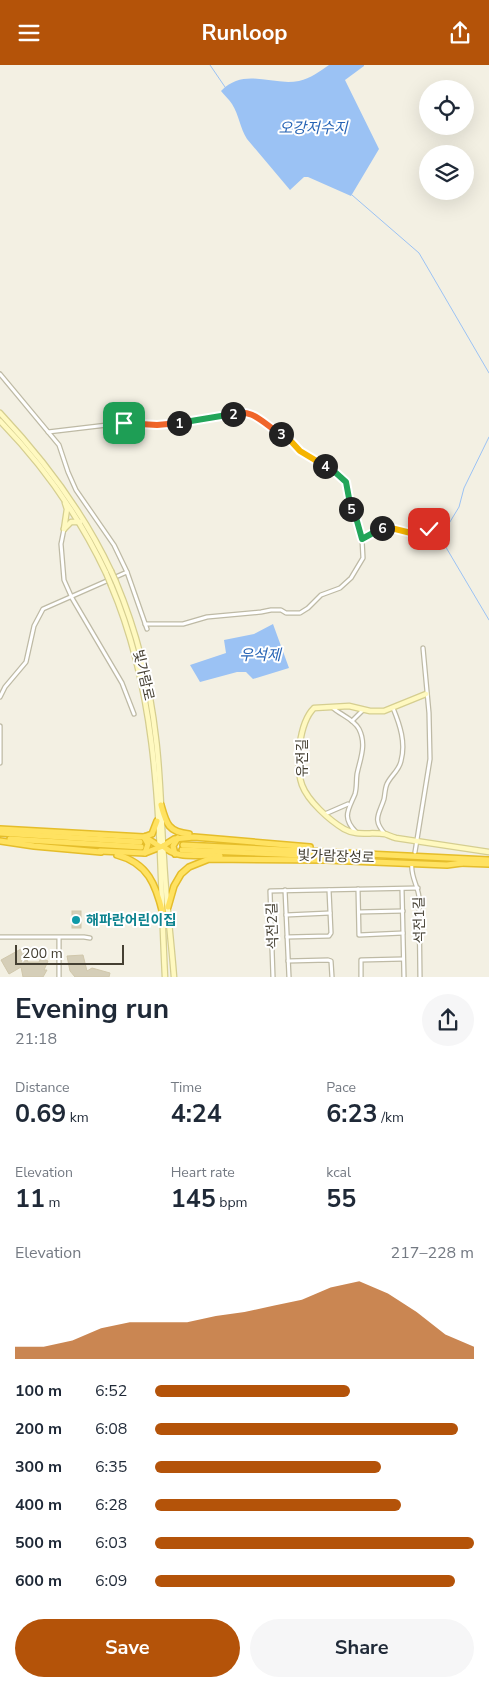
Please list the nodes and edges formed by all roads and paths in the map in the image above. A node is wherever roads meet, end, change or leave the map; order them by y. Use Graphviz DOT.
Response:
graph roads {
  1 [pos="0,375"];
  2 [pos="0,413"];
  3 [pos="0,421"];
  4 [pos="48,432"];
  5 [pos="65,500"];
  6 [pos="80,522"];
  7 [pos="64,529"];
  8 [pos="444,529"];
  9 [pos="362,539"];
  10 [pos="109,572"];
  11 [pos="127,572"];
  12 [pos="114,583"];
  13 [pos="72,598"];
  14 [pos="146,624"];
  15 [pos="146,629"];
  16 [pos="423,648"];
  17 [pos="426,694"];
  18 [pos="0,697"];
  19 [pos="331,706"];
  20 [pos="393,708"];
  21 [pos="363,710"];
  22 [pos="134,714"];
  23 [pos="352,721"];
  24 [pos="0,726"];
  25 [pos="0,763"];
  26 [pos="349,803"];
  27 [pos="161,805"];
  28 [pos="325,814"];
  29 [pos="158,821"];
  30 [pos="0,829"];
  31 [pos="356,832"];
  32 [pos="0,833"];
  33 [pos="385,834"];
  34 [pos="194,837"];
  35 [pos="178,838"];
  36 [pos="0,840"];
  37 [pos="418,841"];
  38 [pos="142,842"];
  39 [pos="161,846"];
  40 [pos="100,851"];
  41 [pos="489,851"];
  42 [pos="415,852"];
  43 [pos="145,853"];
  44 [pos="175,854"];
  45 [pos="383,854"];
  46 [pos="232,858"];
  47 [pos="489,859"];
  48 [pos="462,863"];
  49 [pos="489,864"];
  50 [pos="412,865"];
  51 [pos="418,888"];
  52 [pos="358,889"];
  53 [pos="402,889"];
  54 [pos="329,890"];
  55 [pos="285,891"];
  56 [pos="168,907"];
  57 [pos="402,911"];
  58 [pos="359,912"];
  59 [pos="330,913"];
  60 [pos="163,914"];
  61 [pos="286,915"];
  62 [pos="403,933"];
  63 [pos="0,937"];
  64 [pos="59,937"];
  65 [pos="287,937"];
  66 [pos="90,939"];
  67 [pos="403,959"];
  68 [pos="288,961"];
  69 [pos="59,977"];
  70 [pos="165,977"];
  71 [pos="174,977"];
  72 [pos="273,977"];
  73 [pos="289,977"];
  74 [pos="332,977"];
  75 [pos="361,977"];
  76 [pos="404,977"];
  77 [pos="420,977"];
  1 -- 4 [label="street"];
  2 -- 10 [label="main road, 빛가람로"];
  3 -- 5 [label="main road, 빛가람로"];
  4 -- 9 [label="street"];
  4 -- 11 [label="street"];
  5 -- 6 [label="main road, 빛가람로"];
  5 -- 7 [label="main road"];
  6 -- 7 [label="main road"];
  6 -- 10 [label="main road, 빛가람로"];
  7 -- 13 [label="street"];
  8 -- 9 [label="street"];
  9 -- 14 [label="street"];
  10 -- 12 [label="main road, 빛가람로, bridge"];
  11 -- 13 [label="street"];
  11 -- 14 [label="street"];
  12 -- 27 [label="main road, 빛가람로"];
  12 -- 29 [label="main road, 빛가람로"];
  13 -- 18 [label="street"];
  13 -- 22 [label="street"];
  14 -- 15 [label="street"];
  16 -- 17 [label="street"];
  17 -- 20 [label="main road, 유전길"];
  17 -- 37 [label="street"];
  19 -- 21 [label="main road, 유전길"];
  19 -- 23 [label="street"];
  19 -- 28 [label="main road, 유전길"];
  20 -- 21 [label="main road, 유전길"];
  20 -- 33 [label="street"];
  21 -- 23 [label="street"];
  23 -- 26 [label="street"];
  24 -- 25 [label="street"];
  26 -- 28 [label="street"];
  26 -- 31 [label="street"];
  27 -- 34 [label="highway"];
  27 -- 39 [label="main road, 빛가람로"];
  28 -- 31 [label="main road, 유전길"];
  29 -- 38 [label="highway"];
  29 -- 39 [label="main road, 빛가람로"];
  30 -- 38 [label="highway"];
  31 -- 33 [label="main road, 유전길"];
  32 -- 38 [label="highway"];
  33 -- 37 [label="main road, 유전길"];
  34 -- 35 [label="highway"];
  34 -- 45 [label="highway"];
  35 -- 39 [label="highway"];
  35 -- 44 [label="highway"];
  36 -- 38 [label="highway"];
  36 -- 40 [label="highway"];
  37 -- 41 [label="main road, 유전길"];
  37 -- 42 [label="street"];
  38 -- 39 [label="highway"];
  38 -- 43 [label="highway"];
  39 -- 43 [label="highway"];
  39 -- 44 [label="highway"];
  39 -- 56 [label="main road, 빛가람로"];
  39 -- 60 [label="main road, 빛가람로"];
  40 -- 43 [label="highway"];
  40 -- 60 [label="highway"];
  44 -- 46 [label="highway"];
  45 -- 47 [label="highway, 빛가람장성로"];
  45 -- 48 [label="highway, 빛가람장성로"];
  46 -- 48 [label="highway"];
  46 -- 56 [label="highway"];
  48 -- 49 [label="highway, 빛가람장성로"];
  50 -- 51 [label="street, 석전1길"];
  51 -- 53 [label="street, 석전2길"];
  51 -- 77 [label="street, 석전1길"];
  52 -- 53 [label="street, 석전2길"];
  52 -- 54 [label="street, 석전2길"];
  52 -- 58 [label="street"];
  53 -- 57 [label="street"];
  54 -- 55 [label="street, 석전2길"];
  54 -- 59 [label="street, 석전2길"];
  55 -- 61 [label="street, 석전2길"];
  55 -- 72 [label="street, 석전2길"];
  56 -- 71 [label="main road, 빛가람로"];
  57 -- 58 [label="street"];
  57 -- 62 [label="street"];
  58 -- 62 [label="street"];
  59 -- 61 [label="street, 석전2길"];
  59 -- 65 [label="street, 석전2길"];
  60 -- 70 [label="main road, 빛가람로"];
  61 -- 65 [label="street, 석전2길"];
  62 -- 67 [label="street"];
  63 -- 64 [label="street"];
  64 -- 66 [label="street"];
  64 -- 69 [label="street"];
  65 -- 68 [label="street, 석전2길"];
  67 -- 75 [label="street"];
  67 -- 76 [label="street"];
  68 -- 73 [label="street, 석전2길"];
  68 -- 74 [label="street, 석전2길"];
}
